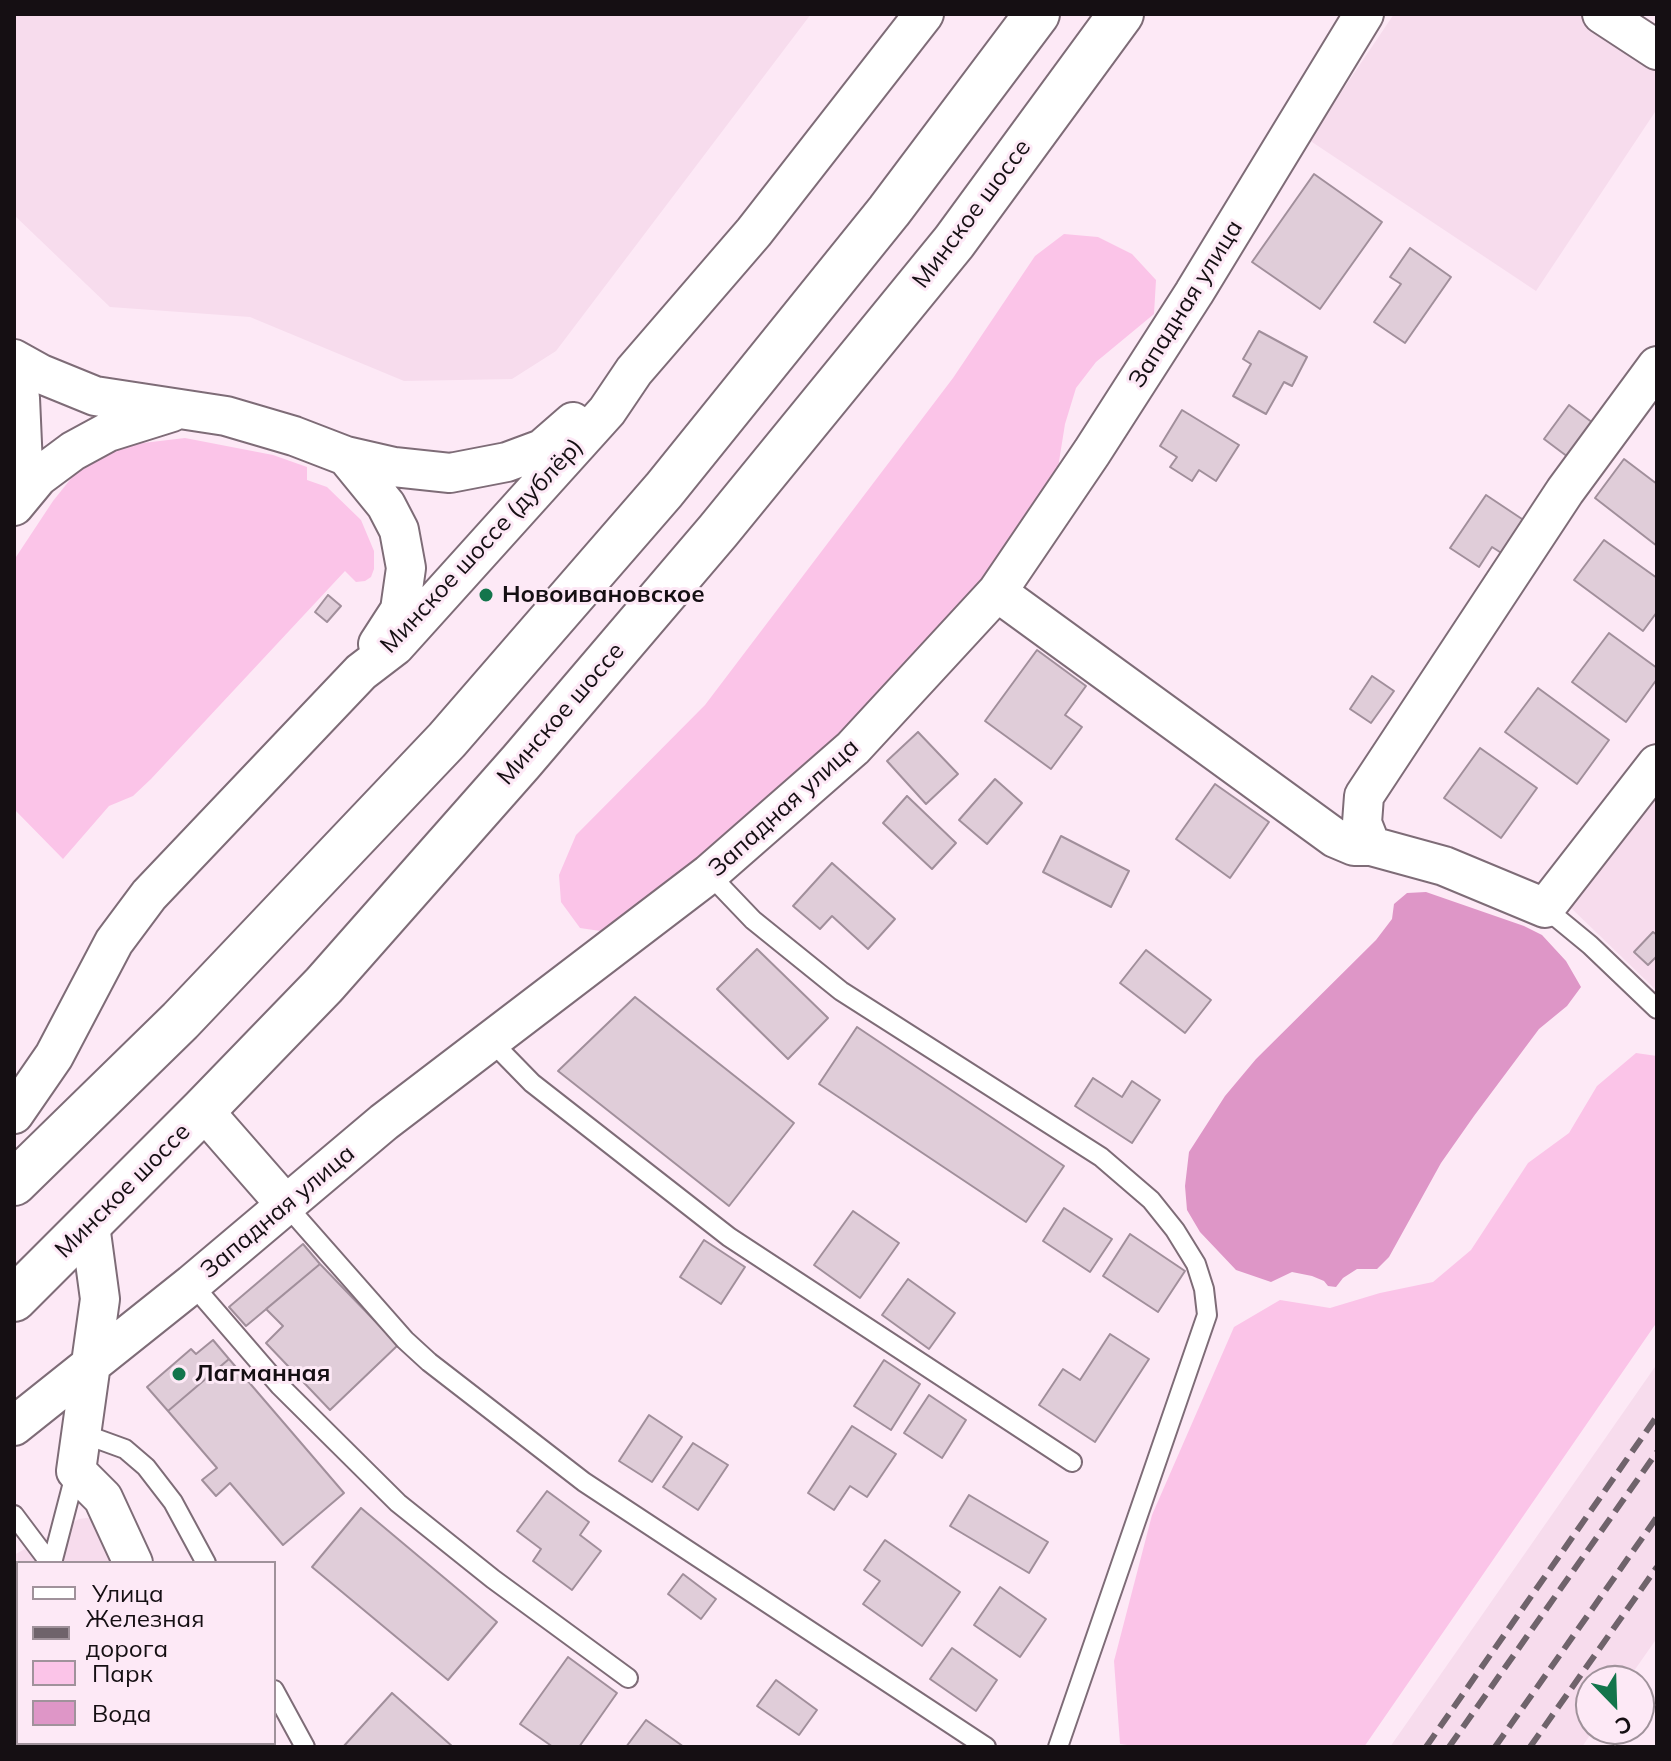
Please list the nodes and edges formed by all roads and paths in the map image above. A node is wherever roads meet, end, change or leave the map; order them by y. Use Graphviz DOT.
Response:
graph roads {
  1 [pos="924,14"];
  2 [pos="1037,14"];
  3 [pos="1121,14"];
  4 [pos="1364,14"];
  5 [pos="1602,14"];
  6 [pos="1657,50"];
  7 [pos="14,359"];
  8 [pos="1657,366"];
  9 [pos="634,371"];
  10 [pos="14,384"];
  11 [pos="178,410"];
  12 [pos="346,456"];
  13 [pos="14,491"];
  14 [pos="14,506"];
  15 [pos="997,592"];
  16 [pos="361,672"];
  17 [pos="1657,764"];
  18 [pos="1371,846"];
  19 [pos="709,874"];
  20 [pos="1545,908"];
  21 [pos="1657,1009"];
  22 [pos="492,1042"];
  23 [pos="203,1110"];
  24 [pos="14,1114"];
  25 [pos="14,1183"];
  26 [pos="287,1206"];
  27 [pos="90,1225"];
  28 [pos="192,1284"];
  29 [pos="14,1299"];
  30 [pos="91,1367"];
  31 [pos="14,1426"];
  32 [pos="81,1433"];
  33 [pos="1072,1462"];
  34 [pos="76,1471"];
  35 [pos="14,1515"];
  36 [pos="49,1561"];
  37 [pos="52,1561"];
  38 [pos="132,1561"];
  39 [pos="205,1561"];
  40 [pos="628,1678"];
  41 [pos="276,1694"];
  42 [pos="305,1747"];
  43 [pos="986,1747"];
  44 [pos="1058,1747"];
  1 -- 9 [label="street, Минское шоссе (дублёр)"];
  2 -- 25 [label="highway"];
  3 -- 23 [label="highway, Минское шоссе"];
  4 -- 15 [label="street, Западная улица"];
  5 -- 6 [label="street"];
  7 -- 11 [label="street"];
  8 -- 18 [label="street"];
  9 -- 12 [label="street"];
  9 -- 16 [label="street, Минское шоссе (дублёр)"];
  10 -- 13 [label="street"];
  11 -- 12 [label="street"];
  11 -- 14 [label="street"];
  12 -- 16 [label="street"];
  15 -- 18 [label="street"];
  15 -- 19 [label="street, Западная улица"];
  16 -- 24 [label="street, Минское шоссе (дублёр)"];
  17 -- 20 [label="street"];
  18 -- 20 [label="street"];
  19 -- 22 [label="street, Западная улица"];
  19 -- 44 [label="lane"];
  20 -- 21 [label="lane"];
  22 -- 26 [label="street, Западная улица"];
  22 -- 33 [label="lane"];
  23 -- 26 [label="street"];
  23 -- 27 [label="highway, Минское шоссе"];
  26 -- 28 [label="street, Западная улица"];
  26 -- 43 [label="lane"];
  27 -- 29 [label="highway, Минское шоссе"];
  27 -- 30 [label="street"];
  28 -- 30 [label="street, Западная улица"];
  28 -- 40 [label="lane"];
  30 -- 31 [label="street, Западная улица"];
  30 -- 32 [label="street"];
  32 -- 34 [label="street"];
  32 -- 39 [label="lane"];
  34 -- 37 [label="lane"];
  34 -- 38 [label="street"];
  35 -- 36 [label="lane"];
  41 -- 42 [label="lane"];
}
